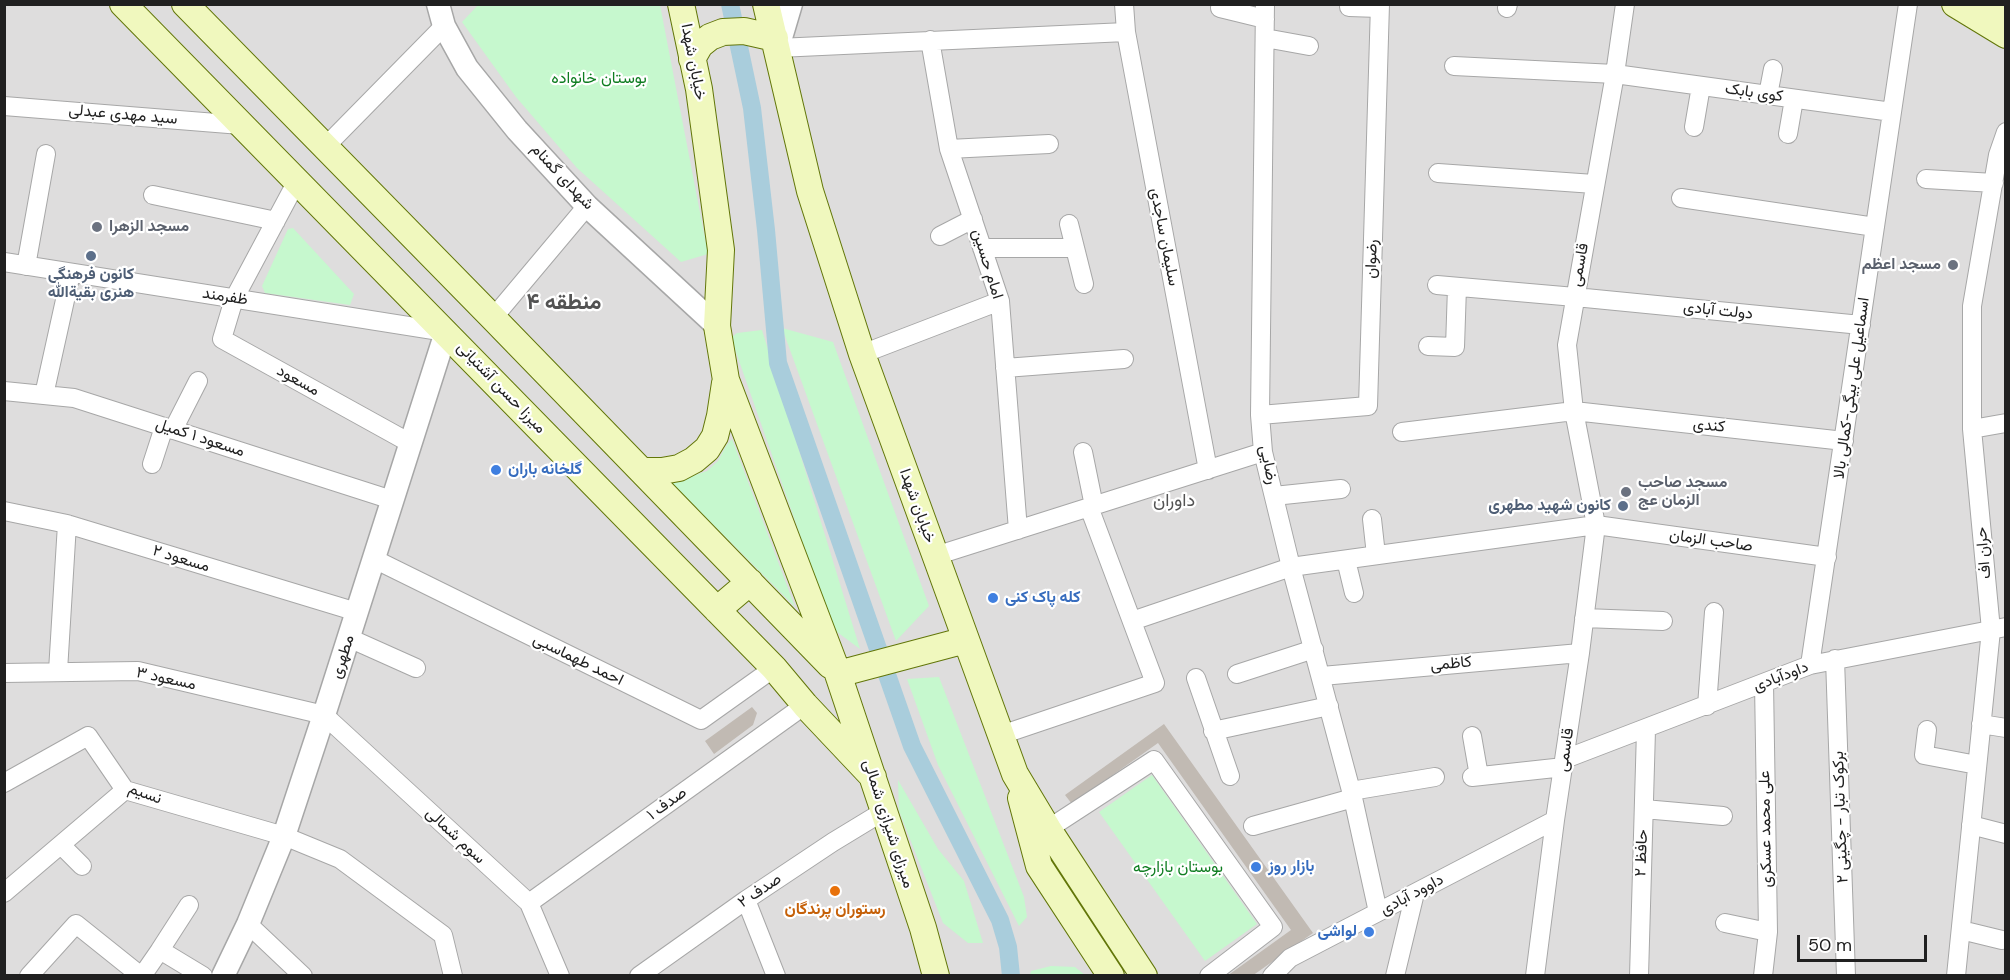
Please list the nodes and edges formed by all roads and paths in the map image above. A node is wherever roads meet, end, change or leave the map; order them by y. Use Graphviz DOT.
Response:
graph roads {
  1 [pos="123,4"];
  2 [pos="185,4"];
  3 [pos="438,4"];
  4 [pos="681,4"];
  5 [pos="766,4"];
  6 [pos="791,4"];
  7 [pos="1124,4"];
  8 [pos="1625,4"];
  9 [pos="1955,4"];
  10 [pos="1994,4"];
  11 [pos="1907,5"];
  12 [pos="1379,6"];
  13 [pos="1220,8"];
  14 [pos="1349,8"];
  15 [pos="1265,11"];
  16 [pos="2006,12"];
  17 [pos="444,26"];
  18 [pos="1126,32"];
  19 [pos="2006,35"];
  20 [pos="1265,38"];
  21 [pos="930,40"];
  22 [pos="776,43"];
  23 [pos="1309,46"];
  24 [pos="692,59"];
  25 [pos="1454,66"];
  26 [pos="1773,69"];
  27 [pos="1615,74"];
  28 [pos="1701,86"];
  29 [pos="1768,95"];
  30 [pos="1794,99"];
  31 [pos="5,100"];
  32 [pos="1892,112"];
  33 [pos="241,125"];
  34 [pos="1694,127"];
  35 [pos="2006,132"];
  36 [pos="1788,134"];
  37 [pos="1049,144"];
  38 [pos="325,147"];
  39 [pos="949,148"];
  40 [pos="46,154"];
  41 [pos="2002,157"];
  42 [pos="1438,173"];
  43 [pos="1926,179"];
  44 [pos="297,181"];
  45 [pos="1994,183"];
  46 [pos="1594,184"];
  47 [pos="153,195"];
  48 [pos="1681,198"];
  49 [pos="587,206"];
  50 [pos="973,219"];
  51 [pos="276,221"];
  52 [pos="1069,224"];
  53 [pos="1875,227"];
  54 [pos="940,236"];
  55 [pos="982,248"];
  56 [pos="1075,248"];
  57 [pos="4,262"];
  58 [pos="26,266"];
  59 [pos="71,273"];
  60 [pos="1084,284"];
  61 [pos="1437,285"];
  62 [pos="1457,287"];
  63 [pos="1575,297"];
  64 [pos="234,299"];
  65 [pos="1000,301"];
  66 [pos="493,318"];
  67 [pos="1861,325"];
  68 [pos="717,326"];
  69 [pos="446,332"];
  70 [pos="1428,346"];
  71 [pos="862,354"];
  72 [pos="1124,359"];
  73 [pos="1005,368"];
  74 [pos="726,380"];
  75 [pos="198,381"];
  76 [pos="4,391"];
  77 [pos="45,395"];
  78 [pos="1574,411"];
  79 [pos="1260,415"];
  80 [pos="2006,423"];
  81 [pos="168,428"];
  82 [pos="1972,429"];
  83 [pos="1402,432"];
  84 [pos="1844,441"];
  85 [pos="410,443"];
  86 [pos="1083,452"];
  87 [pos="1263,452"];
  88 [pos="152,464"];
  89 [pos="1208,470"];
  90 [pos="642,471"];
  91 [pos="1341,489"];
  92 [pos="1274,496"];
  93 [pos="392,500"];
  94 [pos="1091,507"];
  95 [pos="4,511"];
  96 [pos="1372,519"];
  97 [pos="67,524"];
  98 [pos="1596,525"];
  99 [pos="1018,530"];
  100 [pos="1376,555"];
  101 [pos="935,556"];
  102 [pos="1827,557"];
  103 [pos="374,559"];
  104 [pos="1346,560"];
  105 [pos="1291,567"];
  106 [pos="750,582"];
  107 [pos="1354,593"];
  108 [pos="717,610"];
  109 [pos="357,612"];
  110 [pos="1714,612"];
  111 [pos="1584,618"];
  112 [pos="1132,621"];
  113 [pos="1663,621"];
  114 [pos="1998,628"];
  115 [pos="349,638"];
  116 [pos="966,640"];
  117 [pos="1314,649"];
  118 [pos="1580,653"];
  119 [pos="1835,659"];
  120 [pos="1810,665"];
  121 [pos="416,668"];
  122 [pos="774,668"];
  123 [pos="58,671"];
  124 [pos="849,671"];
  125 [pos="4,673"];
  126 [pos="1237,674"];
  127 [pos="1322,676"];
  128 [pos="1197,678"];
  129 [pos="1764,683"];
  130 [pos="806,705"];
  131 [pos="1329,706"];
  132 [pos="1707,706"];
  133 [pos="324,715"];
  134 [pos="1982,724"];
  135 [pos="2006,728"];
  136 [pos="1646,730"];
  137 [pos="1927,730"];
  138 [pos="1214,731"];
  139 [pos="1001,735"];
  140 [pos="1472,736"];
  141 [pos="1564,763"];
  142 [pos="1977,765"];
  143 [pos="1230,776"];
  144 [pos="873,777"];
  145 [pos="1435,777"];
  146 [pos="4,783"];
  147 [pos="125,790"];
  148 [pos="1352,795"];
  149 [pos="1644,809"];
  150 [pos="884,812"];
  151 [pos="1723,816"];
  152 [pos="1555,820"];
  153 [pos="1971,825"];
  154 [pos="1253,826"];
  155 [pos="1040,834"];
  156 [pos="2006,834"];
  157 [pos="284,836"];
  158 [pos="61,845"];
  159 [pos="82,866"];
  160 [pos="4,893"];
  161 [pos="1415,893"];
  162 [pos="746,900"];
  163 [pos="529,903"];
  164 [pos="189,904"];
  165 [pos="1378,912"];
  166 [pos="1725,923"];
  167 [pos="248,924"];
  168 [pos="1961,930"];
  169 [pos="1768,933"];
  170 [pos="2002,940"];
  171 [pos="160,950"];
  172 [pos="29,975"];
  173 [pos="141,975"];
  174 [pos="203,975"];
  175 [pos="223,975"];
  176 [pos="303,975"];
  177 [pos="453,975"];
  178 [pos="560,975"];
  179 [pos="639,975"];
  180 [pos="776,975"];
  181 [pos="936,975"];
  182 [pos="1111,975"];
  183 [pos="1144,975"];
  184 [pos="1209,975"];
  185 [pos="1272,975"];
  186 [pos="1395,975"];
  187 [pos="1535,975"];
  188 [pos="1639,975"];
  189 [pos="1763,975"];
  190 [pos="1846,975"];
  191 [pos="1956,975"];
  1 -- 33 [label="main road, میرزا حسن آشتیانی"];
  2 -- 38 [label="main road"];
  3 -- 17 [label="street, شهدای گمنام"];
  4 -- 24 [label="main road, خیابان شهدا"];
  5 -- 22 [label="main road, خیابان شهدا"];
  6 -- 22 [label="street"];
  7 -- 18 [label="street, سلیمان ساجدی"];
  8 -- 27 [label="street, قاسمی"];
  9 -- 19 [label="main road"];
  10 -- 16 [label="main road"];
  11 -- 32 [label="street, اسماعیل علی بیگی-کمالی بالا"];
  12 -- 14 [label="street"];
  12 -- 79 [label="street, رضوان"];
  13 -- 15 [label="street"];
  15 -- 20 [label="street, رضایی"];
  17 -- 38 [label="street"];
  17 -- 49 [label="street, شهدای گمنام"];
  18 -- 21 [label="street"];
  18 -- 89 [label="street, سلیمان ساجدی"];
  20 -- 23 [label="street"];
  20 -- 79 [label="street, رضایی"];
  21 -- 22 [label="street"];
  21 -- 39 [label="street, امام حسین"];
  22 -- 24 [label="main road"];
  22 -- 71 [label="main road, خیابان شهدا"];
  24 -- 68 [label="main road, خیابان شهدا"];
  25 -- 27 [label="street, کوی بابک"];
  26 -- 29 [label="street"];
  27 -- 28 [label="street, کوی بابک"];
  27 -- 46 [label="street, قاسمی"];
  28 -- 29 [label="street, کوی بابک"];
  28 -- 34 [label="street"];
  29 -- 30 [label="street, کوی بابک"];
  30 -- 32 [label="street, کوی بابک"];
  30 -- 36 [label="street"];
  31 -- 33 [label="street, سید مهدی عبدلی"];
  32 -- 53 [label="street, اسماعیل علی بیگی-کمالی بالا"];
  33 -- 44 [label="main road, میرزا حسن آشتیانی"];
  35 -- 41 [label="street, حران اف"];
  37 -- 39 [label="street"];
  38 -- 66 [label="main road"];
  39 -- 50 [label="street, امام حسین"];
  40 -- 58 [label="street"];
  41 -- 45 [label="street, حران اف"];
  42 -- 46 [label="street"];
  43 -- 45 [label="street"];
  44 -- 51 [label="street"];
  44 -- 69 [label="main road, میرزا حسن آشتیانی"];
  45 -- 82 [label="street, حران اف"];
  46 -- 63 [label="street, قاسمی"];
  47 -- 51 [label="street"];
  48 -- 53 [label="street"];
  49 -- 66 [label="street"];
  49 -- 68 [label="street, شهدای گمنام"];
  50 -- 54 [label="street"];
  50 -- 55 [label="street, امام حسین"];
  51 -- 64 [label="street"];
  52 -- 56 [label="street"];
  53 -- 67 [label="street, اسماعیل علی بیگی-کمالی بالا"];
  55 -- 56 [label="street"];
  55 -- 65 [label="street, امام حسین"];
  56 -- 60 [label="street"];
  57 -- 58 [label="street, ظفرمند"];
  58 -- 59 [label="street, ظفرمند"];
  59 -- 64 [label="street, ظفرمند"];
  59 -- 77 [label="street"];
  61 -- 62 [label="street, دولت آبادی"];
  62 -- 63 [label="street, دولت آبادی"];
  62 -- 70 [label="street"];
  63 -- 67 [label="street, دولت آبادی"];
  63 -- 78 [label="street, قاسمی"];
  64 -- 69 [label="street, ظفرمند"];
  64 -- 85 [label="street, مسعود"];
  65 -- 71 [label="street"];
  65 -- 73 [label="street, امام حسین"];
  66 -- 90 [label="main road"];
  67 -- 84 [label="street, اسماعیل علی بیگی-کمالی بالا"];
  68 -- 74 [label="main road, خیابان شهدا"];
  69 -- 85 [label="street, مطهری"];
  69 -- 108 [label="main road, میرزا حسن آشتیانی"];
  71 -- 101 [label="main road, خیابان شهدا"];
  72 -- 73 [label="street"];
  73 -- 99 [label="street, امام حسین"];
  74 -- 90 [label="main road"];
  74 -- 124 [label="main road, خیابان شهدا"];
  75 -- 81 [label="street"];
  76 -- 77 [label="street, مسعود ۱ کمیل"];
  77 -- 81 [label="street, مسعود ۱ کمیل"];
  78 -- 83 [label="street, کندی"];
  78 -- 84 [label="street, کندی"];
  78 -- 98 [label="street, قاسمی"];
  79 -- 87 [label="street, رضایی"];
  80 -- 82 [label="street"];
  81 -- 88 [label="street"];
  81 -- 93 [label="street, مسعود ۱ کمیل"];
  82 -- 114 [label="street, حران اف"];
  84 -- 102 [label="street, اسماعیل علی بیگی-کمالی بالا"];
  85 -- 93 [label="street, مطهری"];
  86 -- 94 [label="street"];
  87 -- 89 [label="street"];
  87 -- 92 [label="street, رضایی"];
  89 -- 94 [label="street"];
  90 -- 106 [label="main road"];
  91 -- 92 [label="street"];
  92 -- 105 [label="street, رضایی"];
  93 -- 103 [label="street, مطهری"];
  94 -- 99 [label="street"];
  94 -- 112 [label="street"];
  95 -- 97 [label="street, مسعود ۲"];
  96 -- 100 [label="street"];
  97 -- 109 [label="street, مسعود ۲"];
  97 -- 123 [label="street"];
  98 -- 100 [label="street"];
  98 -- 102 [label="street, صاحب الزمان"];
  98 -- 111 [label="street, قاسمی"];
  99 -- 101 [label="street"];
  100 -- 104 [label="street"];
  101 -- 116 [label="main road, خیابان شهدا"];
  102 -- 120 [label="street, اسماعیل علی بیگی-کمالی بالا"];
  103 -- 109 [label="street, مطهری"];
  103 -- 122 [label="street, احمد طهماسبی"];
  104 -- 105 [label="street"];
  104 -- 107 [label="street"];
  105 -- 112 [label="street"];
  105 -- 117 [label="street, رضایی"];
  106 -- 108 [label="main road"];
  106 -- 124 [label="main road"];
  108 -- 122 [label="main road, میرزا حسن آشتیانی"];
  109 -- 115 [label="street, مطهری"];
  110 -- 132 [label="street"];
  111 -- 113 [label="street"];
  111 -- 118 [label="street, قاسمی"];
  112 -- 139 [label="street"];
  114 -- 119 [label="street, داودآبادی"];
  114 -- 134 [label="street, حران اف"];
  115 -- 121 [label="street"];
  115 -- 133 [label="street, مطهری"];
  116 -- 124 [label="main road"];
  116 -- 139 [label="main road, خیابان شهدا"];
  117 -- 126 [label="street"];
  117 -- 127 [label="street, رضایی"];
  118 -- 127 [label="street, کاظمی"];
  118 -- 141 [label="street, قاسمی"];
  119 -- 120 [label="street, داودآبادی"];
  119 -- 190 [label="street, برکوک تبار - چگینی ۲"];
  120 -- 129 [label="street, داودآبادی"];
  122 -- 130 [label="main road, میرزا حسن آشتیانی"];
  123 -- 125 [label="street, مسعود ۳"];
  123 -- 133 [label="street, مسعود ۳"];
  124 -- 144 [label="main road, میرزای شیرازی شمالی"];
  127 -- 131 [label="street, رضایی"];
  128 -- 138 [label="street"];
  129 -- 132 [label="street, داودآبادی"];
  129 -- 169 [label="street, علی محمد عسکری"];
  130 -- 144 [label="main road, میرزا حسن آشتیانی"];
  130 -- 163 [label="street, صدف ۱"];
  131 -- 138 [label="street"];
  131 -- 148 [label="street, رضایی"];
  132 -- 136 [label="street, داودآبادی"];
  133 -- 157 [label="street, مطهری"];
  133 -- 163 [label="street, سوم شمالی"];
  134 -- 135 [label="street"];
  134 -- 142 [label="street, حران اف"];
  136 -- 141 [label="street, داودآبادی"];
  136 -- 149 [label="street, حافظ ۲"];
  137 -- 142 [label="street"];
  138 -- 143 [label="street"];
  139 -- 155 [label="main road, خیابان شهدا"];
  140 -- 141 [label="street, داودآبادی"];
  141 -- 152 [label="street, قاسمی"];
  142 -- 153 [label="street, حران اف"];
  144 -- 150 [label="main road, میرزای شیرازی شمالی"];
  145 -- 148 [label="street"];
  146 -- 147 [label="street, نسیم"];
  147 -- 157 [label="street, نسیم"];
  147 -- 158 [label="street"];
  148 -- 154 [label="street"];
  148 -- 165 [label="street, رضایی"];
  149 -- 151 [label="street"];
  149 -- 188 [label="street, حافظ ۲"];
  150 -- 162 [label="street, صدف ۲"];
  150 -- 181 [label="main road, میرزای شیرازی شمالی"];
  152 -- 161 [label="street, داوود آبادی"];
  152 -- 187 [label="street, قاسمی"];
  153 -- 156 [label="street"];
  153 -- 168 [label="street, حران اف"];
  155 -- 182 [label="main road"];
  155 -- 183 [label="main road"];
  155 -- 184 [label="street"];
  157 -- 167 [label="street, مطهری"];
  157 -- 177 [label="street, نسیم"];
  158 -- 159 [label="street"];
  158 -- 160 [label="street"];
  161 -- 165 [label="street, داوود آبادی"];
  161 -- 186 [label="street"];
  162 -- 179 [label="street, صدف ۲"];
  162 -- 180 [label="street"];
  163 -- 178 [label="street, سوم شمالی"];
  164 -- 171 [label="street"];
  165 -- 185 [label="street, داوود آبادی"];
  166 -- 169 [label="street"];
  167 -- 175 [label="street, مطهری"];
  167 -- 176 [label="street"];
  168 -- 170 [label="street"];
  168 -- 191 [label="street, حران اف"];
  169 -- 189 [label="street, علی محمد عسکری"];
  171 -- 173 [label="street"];
  171 -- 174 [label="street"];
  172 -- 173 [label="street"];
}
